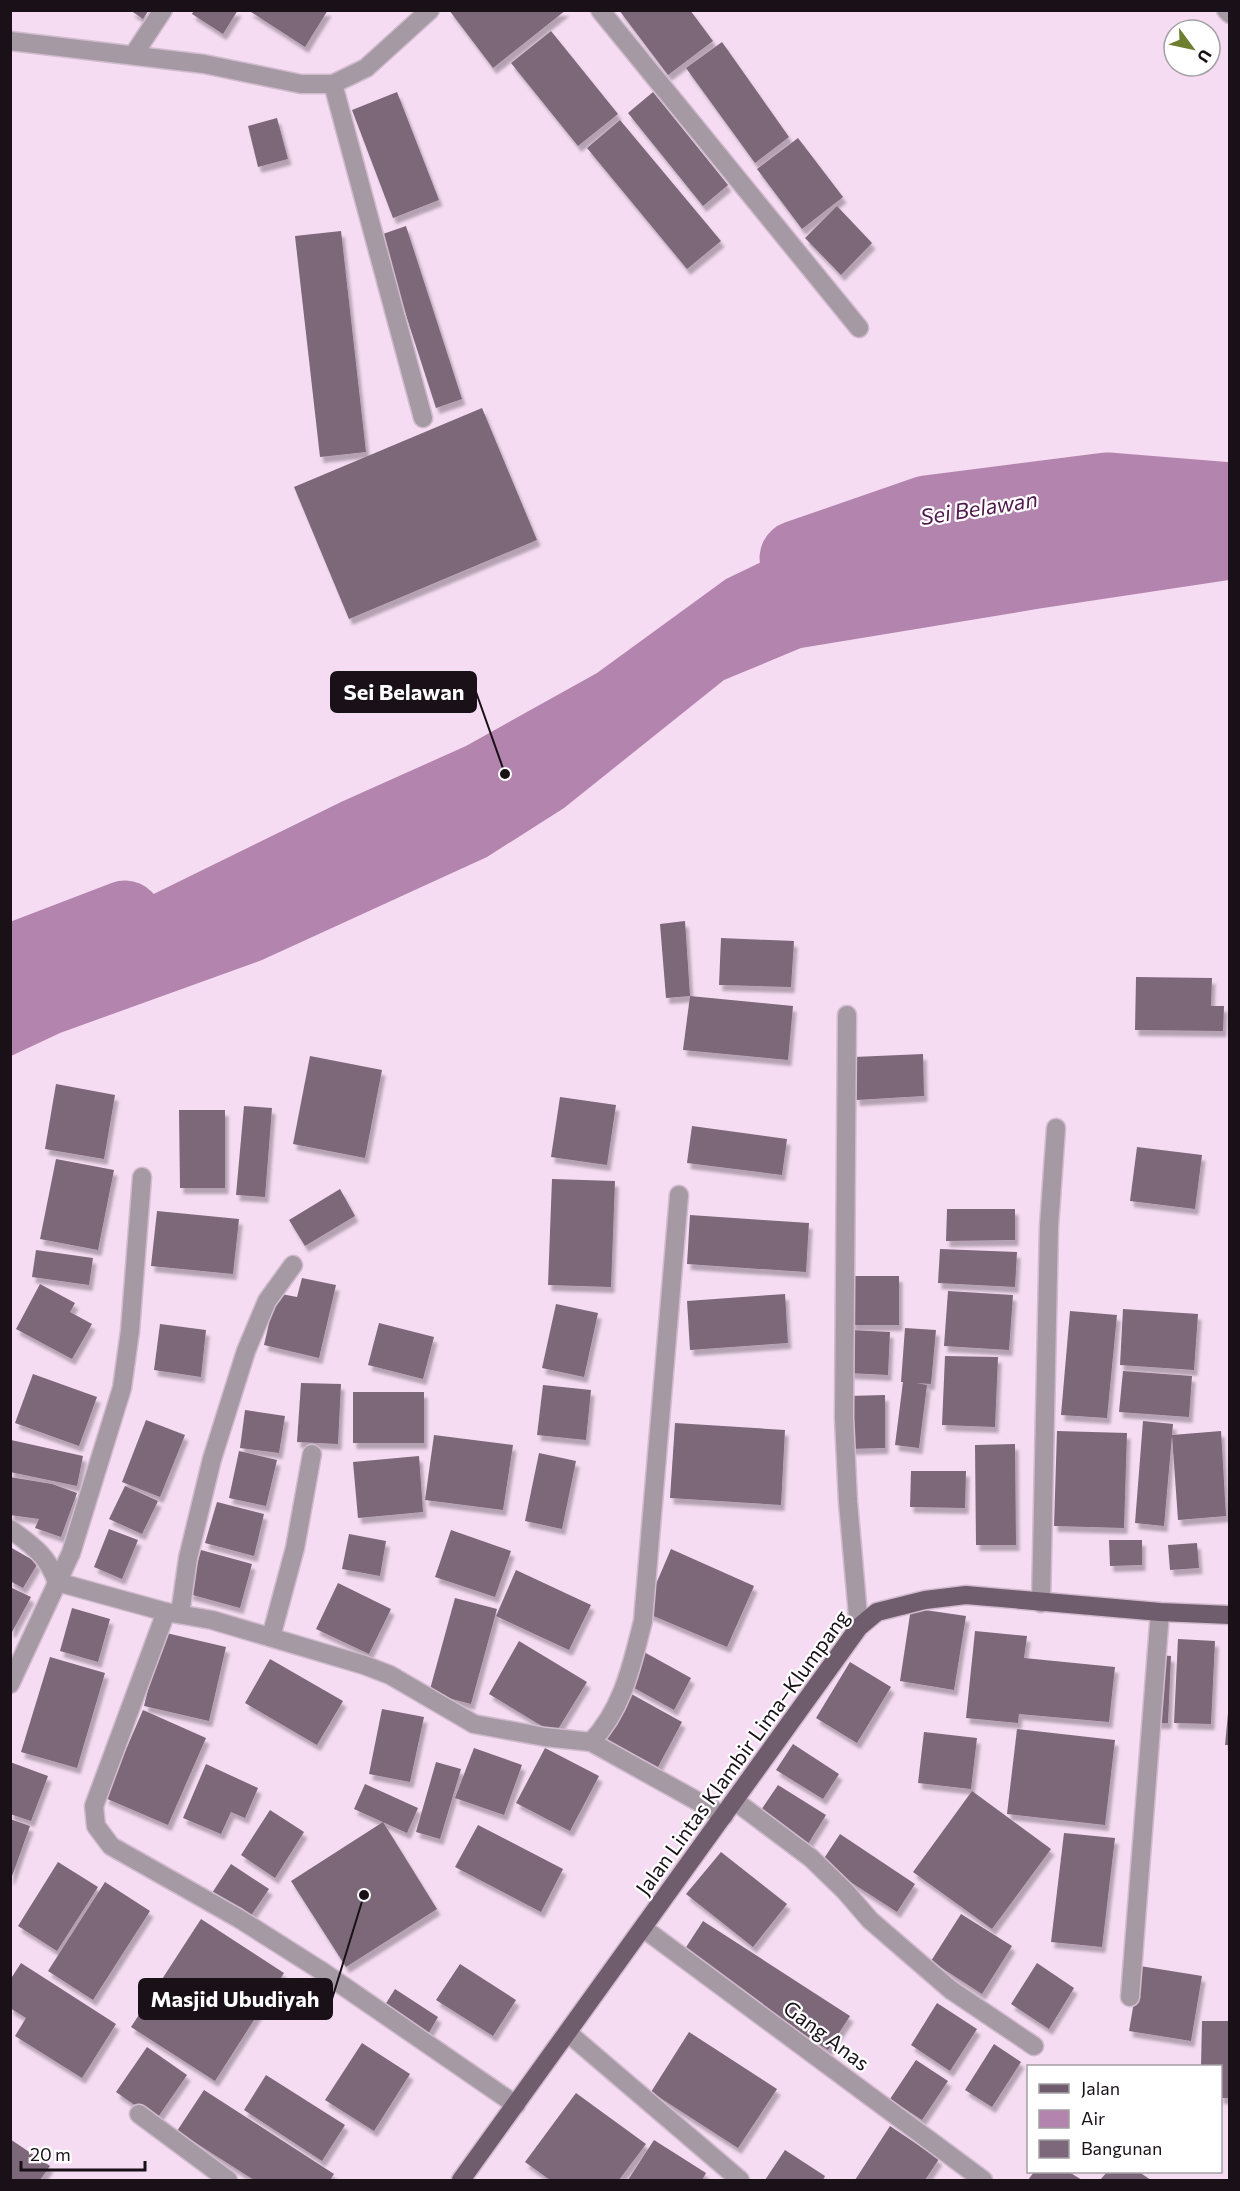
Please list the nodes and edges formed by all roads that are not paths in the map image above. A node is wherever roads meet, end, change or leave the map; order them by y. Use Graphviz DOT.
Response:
graph roads {
  1 [pos="163,10"];
  2 [pos="430,10"];
  3 [pos="600,10"];
  4 [pos="1226,10"];
  5 [pos="1230,15"];
  6 [pos="10,40"];
  7 [pos="134,54"];
  8 [pos="333,84"];
  9 [pos="859,328"];
  10 [pos="423,418"];
  11 [pos="847,1015"];
  12 [pos="1056,1128"];
  13 [pos="142,1177"];
  14 [pos="679,1196"];
  15 [pos="293,1265"];
  16 [pos="312,1454"];
  17 [pos="10,1529"];
  18 [pos="57,1582"];
  19 [pos="1041,1603"];
  20 [pos="1160,1612"];
  21 [pos="173,1613"];
  22 [pos="1230,1615"];
  23 [pos="859,1627"];
  24 [pos="271,1637"];
  25 [pos="10,1684"];
  26 [pos="591,1742"];
  27 [pos="735,1801"];
  28 [pos="724,1816"];
  29 [pos="643,1928"];
  30 [pos="1130,1997"];
  31 [pos="568,2032"];
  32 [pos="1034,2046"];
  33 [pos="516,2105"];
  34 [pos="139,2114"];
  35 [pos="228,2181"];
  36 [pos="461,2181"];
  37 [pos="740,2181"];
  38 [pos="983,2181"];
  1 -- 7 [label="street"];
  2 -- 8 [label="street"];
  3 -- 9 [label="street"];
  4 -- 5 [label="street"];
  6 -- 7 [label="street"];
  7 -- 8 [label="street"];
  8 -- 10 [label="street"];
  11 -- 23 [label="street"];
  12 -- 19 [label="street"];
  13 -- 18 [label="street"];
  14 -- 26 [label="street"];
  15 -- 21 [label="street"];
  16 -- 24 [label="street"];
  17 -- 18 [label="street"];
  18 -- 21 [label="street"];
  18 -- 25 [label="street"];
  19 -- 20 [label="main road, Jalan Lintas Klambir Lima–Klumpang"];
  19 -- 23 [label="main road, Jalan Lintas Klambir Lima–Klumpang"];
  20 -- 22 [label="main road, Jalan Lintas Klambir Lima–Klumpang"];
  20 -- 30 [label="street"];
  21 -- 24 [label="street"];
  21 -- 33 [label="street"];
  23 -- 27 [label="main road, Jalan Lintas Klambir Lima–Klumpang"];
  24 -- 26 [label="street"];
  26 -- 28 [label="street"];
  27 -- 28 [label="main road, Jalan Lintas Klambir Lima–Klumpang"];
  27 -- 32 [label="street"];
  28 -- 29 [label="main road, Jalan Lintas Klambir Lima–Klumpang"];
  29 -- 31 [label="main road, Jalan Lintas Klambir Lima–Klumpang"];
  29 -- 38 [label="street, Gang Anas"];
  31 -- 33 [label="main road, Jalan Lintas Klambir Lima–Klumpang"];
  31 -- 37 [label="street"];
  33 -- 36 [label="main road, Jalan Lintas Klambir Lima–Klumpang"];
  34 -- 35 [label="street"];
}
